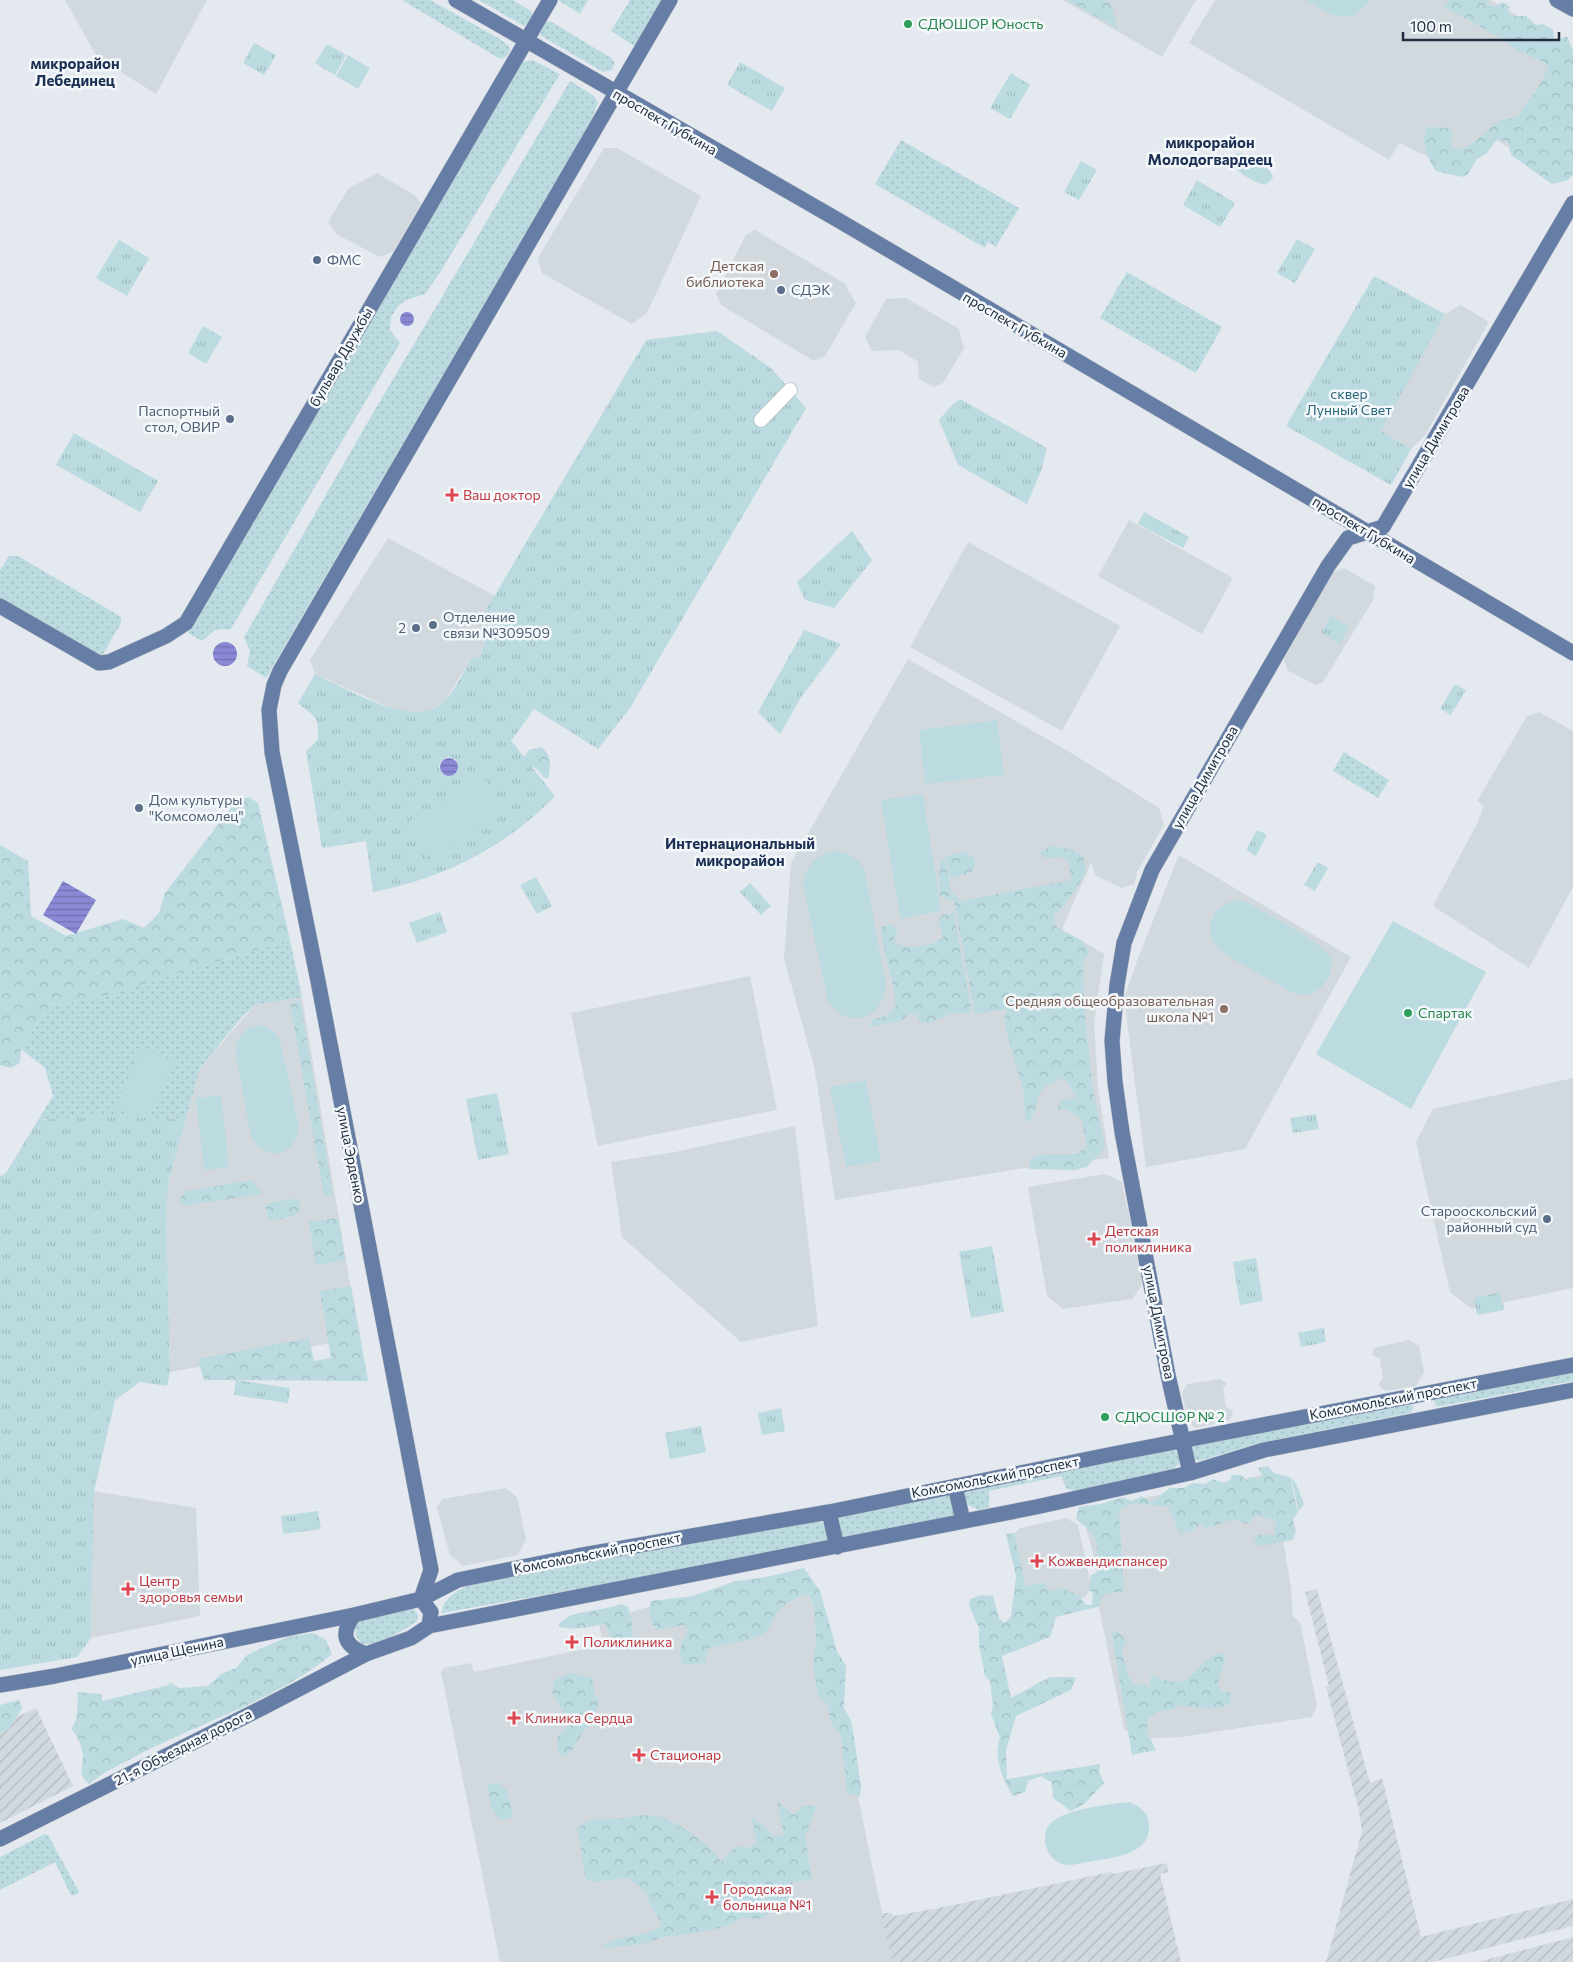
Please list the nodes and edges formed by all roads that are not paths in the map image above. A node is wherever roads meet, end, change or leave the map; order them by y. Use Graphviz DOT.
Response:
graph roads {
  1 [pos="456,0"];
  2 [pos="670,0"];
  3 [pos="1557,0"];
  4 [pos="547,6"];
  5 [pos="1573,9"];
  6 [pos="526,40"];
  7 [pos="616,93"];
  8 [pos="1573,203"];
  9 [pos="790,390"];
  10 [pos="761,420"];
  11 [pos="1366,531"];
  12 [pos="0,606"];
  13 [pos="1573,653"];
  14 [pos="1573,1365"];
  15 [pos="1573,1390"];
  16 [pos="1424,1393"];
  17 [pos="1428,1418"];
  18 [pos="1182,1441"];
  19 [pos="1190,1473"];
  20 [pos="955,1486"];
  21 [pos="829,1512"];
  22 [pos="963,1521"];
  23 [pos="837,1547"];
  24 [pos="421,1599"];
  25 [pos="354,1615"];
  26 [pos="317,1621"];
  27 [pos="429,1626"];
  28 [pos="347,1638"];
  29 [pos="366,1654"];
  30 [pos="332,1671"];
  31 [pos="0,1685"];
  32 [pos="0,1839"];
  1 -- 6 [label="main road, проспект Губкина"];
  2 -- 7 [label="main road"];
  3 -- 5 [label="main road"];
  4 -- 6 [label="main road, бульвар Дружбы"];
  6 -- 7 [label="main road, проспект Губкина"];
  6 -- 12 [label="main road, бульвар Дружбы"];
  7 -- 11 [label="main road, проспект Губкина"];
  7 -- 24 [label="main road, улица Эрденко"];
  8 -- 11 [label="main road, улица Димитрова"];
  9 -- 10 [label="street"];
  11 -- 13 [label="main road, проспект Губкина"];
  11 -- 18 [label="main road, улица Димитрова"];
  14 -- 16 [label="main road, Комсомольский проспект"];
  15 -- 17 [label="main road, Комсомольский проспект"];
  16 -- 17 [label="main road"];
  16 -- 18 [label="main road, Комсомольский проспект"];
  17 -- 19 [label="main road, Комсомольский проспект"];
  18 -- 19 [label="main road, улица Димитрова"];
  18 -- 20 [label="main road, Комсомольский проспект"];
  19 -- 22 [label="main road, Комсомольский проспект"];
  20 -- 21 [label="main road, Комсомольский проспект"];
  20 -- 22 [label="main road"];
  21 -- 23 [label="main road"];
  21 -- 24 [label="main road, Комсомольский проспект"];
  22 -- 23 [label="main road, Комсомольский проспект"];
  23 -- 27 [label="main road, Комсомольский проспект"];
  24 -- 25 [label="main road, Комсомольский проспект"];
  24 -- 27 [label="main road"];
  25 -- 26 [label="main road, улица Щенина"];
  25 -- 28 [label="main road"];
  26 -- 28 [label="main road"];
  26 -- 31 [label="main road, улица Щенина"];
  27 -- 29 [label="main road, Комсомольский проспект"];
  28 -- 29 [label="main road"];
  28 -- 30 [label="main road"];
  29 -- 30 [label="main road, 21-я Объездная дорога"];
  30 -- 32 [label="main road, 21-я Объездная дорога"];
}
